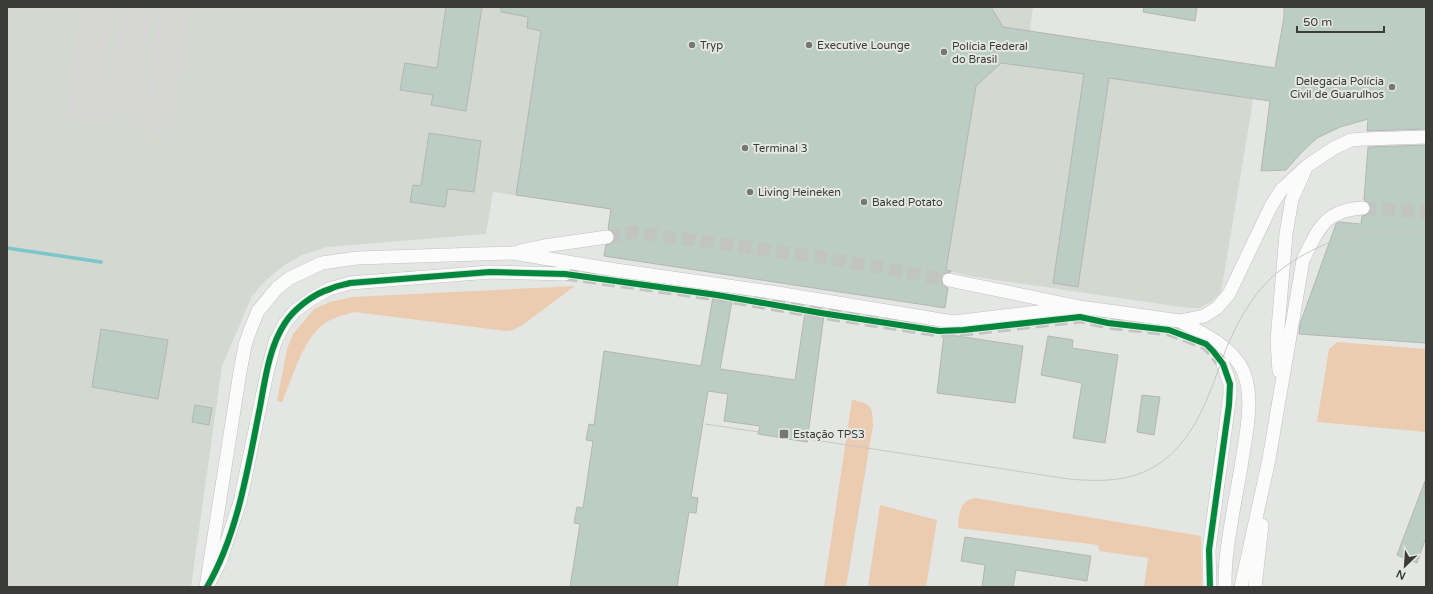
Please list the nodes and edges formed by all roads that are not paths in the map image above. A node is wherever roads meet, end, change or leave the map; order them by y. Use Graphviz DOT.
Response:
graph roads {
  1 [pos="1426,137"];
  2 [pos="1307,166"];
  3 [pos="1363,208"];
  4 [pos="607,238"];
  5 [pos="513,253"];
  6 [pos="566,274"];
  7 [pos="949,280"];
  8 [pos="1080,306"];
  9 [pos="1180,320"];
  10 [pos="1223,364"];
  11 [pos="1280,397"];
  12 [pos="1269,459"];
  13 [pos="206,587"];
  14 [pos="1210,587"];
  15 [pos="1225,587"];
  16 [pos="1241,587"];
  17 [pos="1255,587"];
  1 -- 2 [label="street"];
  2 -- 9 [label="street"];
  2 -- 11 [label="street"];
  3 -- 11 [label="street"];
  4 -- 5 [label="street"];
  5 -- 8 [label="street"];
  5 -- 13 [label="street"];
  6 -- 13 [label="street"];
  7 -- 8 [label="street"];
  8 -- 9 [label="street"];
  9 -- 15 [label="street"];
  10 -- 14 [label="street"];
  11 -- 12 [label="street"];
  12 -- 16 [label="street"];
  12 -- 17 [label="street"];
}
